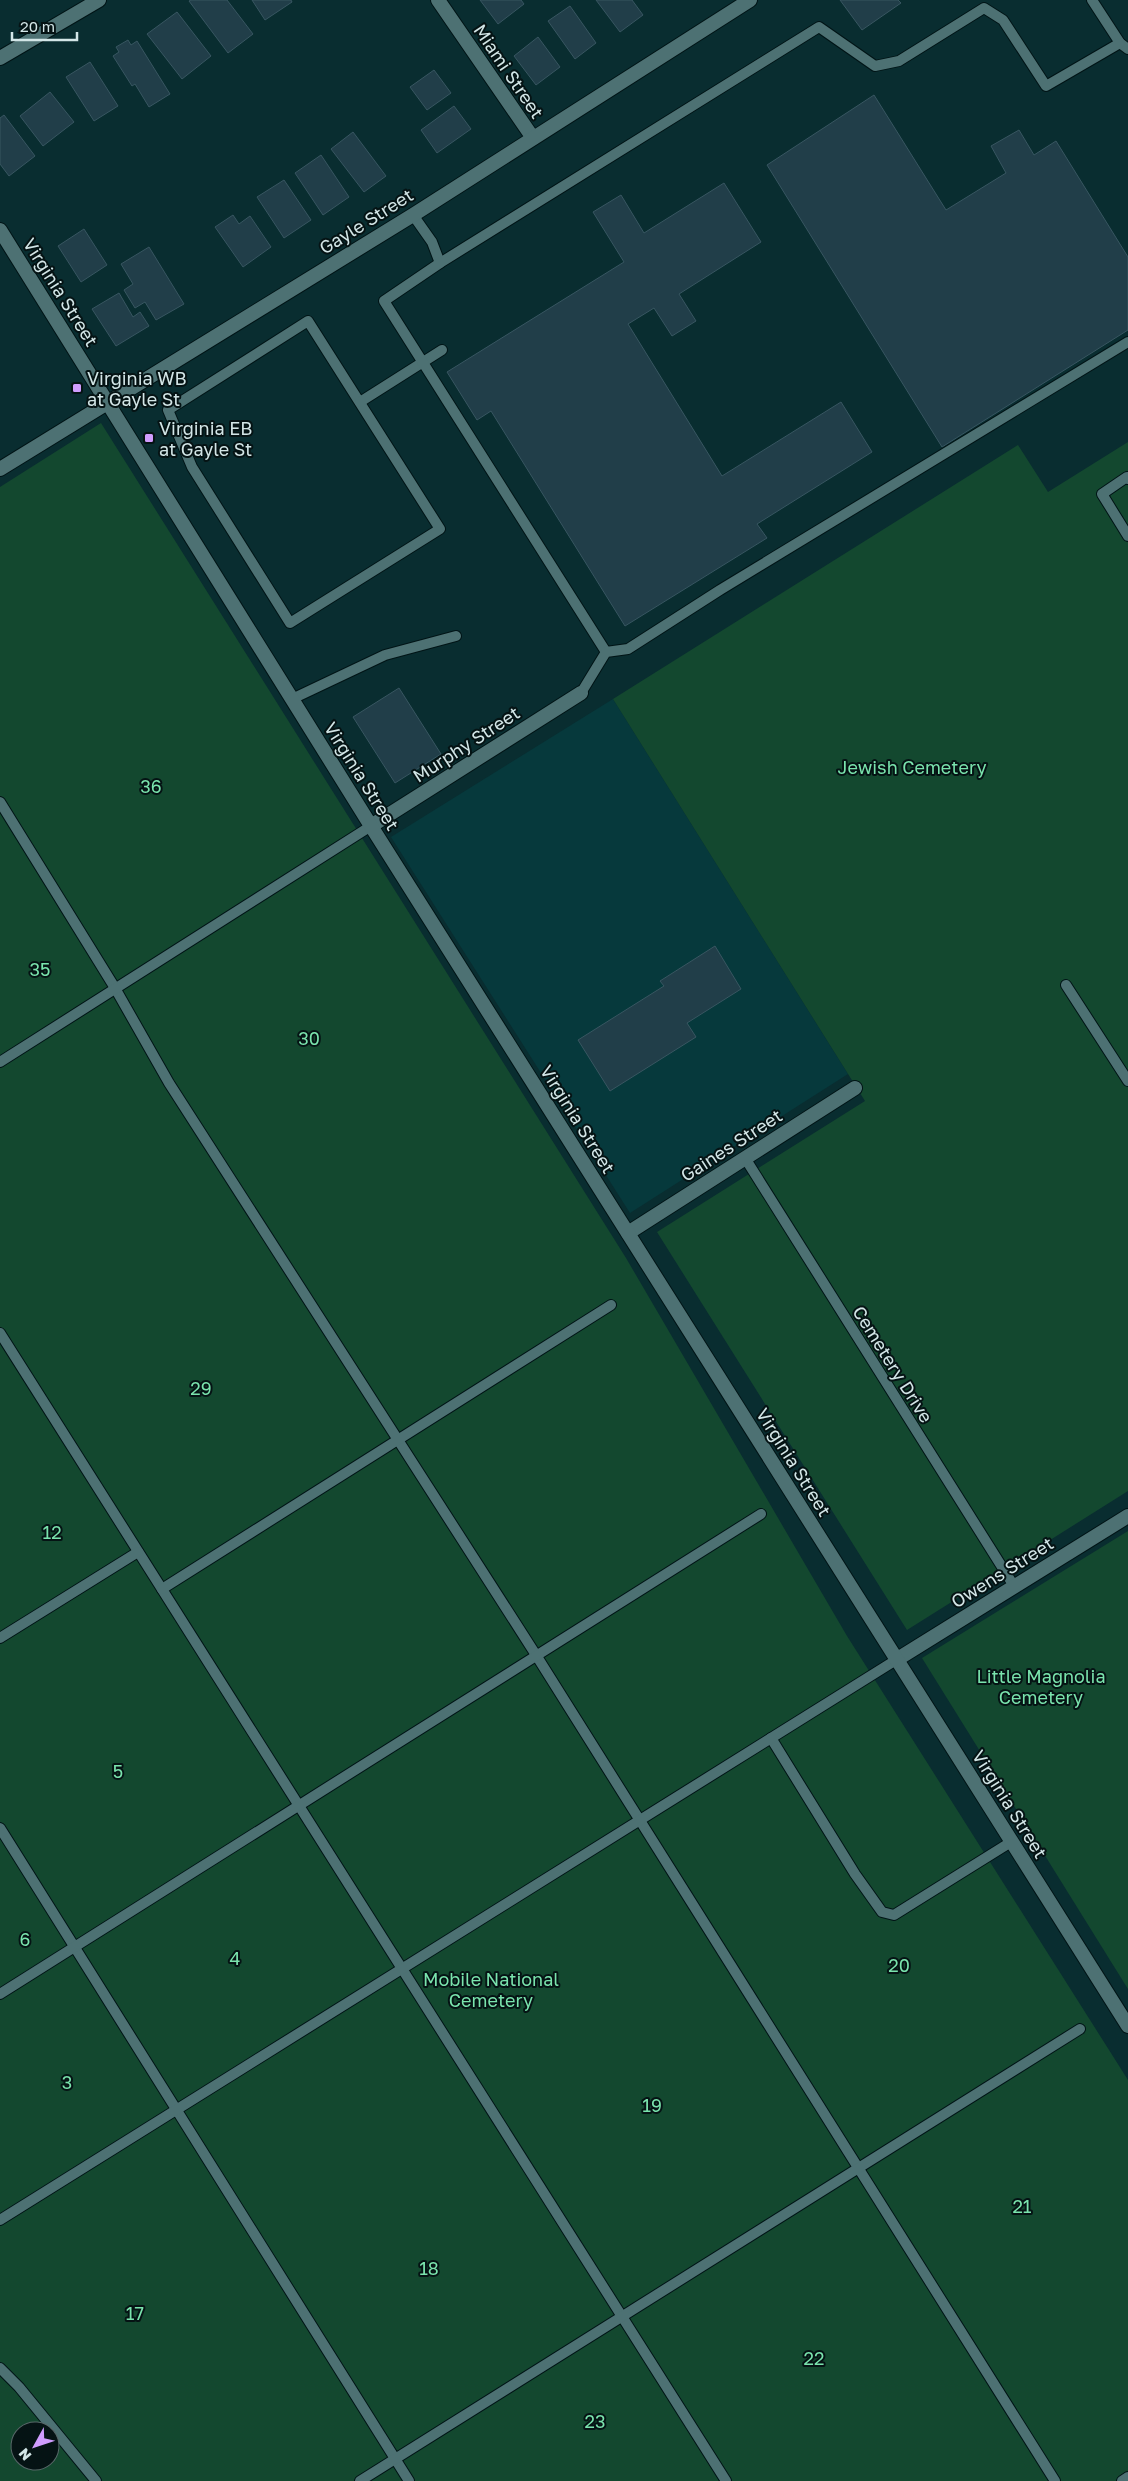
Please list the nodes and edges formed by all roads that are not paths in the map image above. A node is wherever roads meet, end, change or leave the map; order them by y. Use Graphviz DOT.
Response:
graph roads {
  1 [pos="99,0"];
  2 [pos="438,0"];
  3 [pos="750,0"];
  4 [pos="1092,0"];
  5 [pos="1124,46"];
  6 [pos="0,58"];
  7 [pos="532,138"];
  8 [pos="413,215"];
  9 [pos="0,230"];
  10 [pos="440,263"];
  11 [pos="1128,342"];
  12 [pos="442,350"];
  13 [pos="423,363"];
  14 [pos="108,402"];
  15 [pos="360,402"];
  16 [pos="0,469"];
  17 [pos="1128,479"];
  18 [pos="1128,536"];
  19 [pos="456,636"];
  20 [pos="606,652"];
  21 [pos="581,692"];
  22 [pos="292,699"];
  23 [pos="0,802"];
  24 [pos="371,826"];
  25 [pos="1066,985"];
  26 [pos="115,988"];
  27 [pos="0,1062"];
  28 [pos="1128,1081"];
  29 [pos="855,1088"];
  30 [pos="745,1158"];
  31 [pos="628,1233"];
  32 [pos="611,1305"];
  33 [pos="0,1333"];
  34 [pos="397,1438"];
  35 [pos="761,1514"];
  36 [pos="1128,1516"];
  37 [pos="138,1552"];
  38 [pos="1014,1586"];
  39 [pos="162,1589"];
  40 [pos="0,1638"];
  41 [pos="536,1655"];
  42 [pos="896,1660"];
  43 [pos="771,1738"];
  44 [pos="299,1806"];
  45 [pos="640,1820"];
  46 [pos="0,1828"];
  47 [pos="1012,1842"];
  48 [pos="75,1947"];
  49 [pos="402,1967"];
  50 [pos="0,1994"];
  51 [pos="1128,2026"];
  52 [pos="1080,2029"];
  53 [pos="177,2108"];
  54 [pos="856,2168"];
  55 [pos="0,2220"];
  56 [pos="621,2316"];
  57 [pos="0,2368"];
  58 [pos="395,2459"];
  59 [pos="1128,2477"];
  60 [pos="96,2481"];
  61 [pos="360,2481"];
  62 [pos="409,2481"];
  63 [pos="726,2481"];
  64 [pos="1055,2481"];
  65 [pos="1122,2481"];
  1 -- 6 [label="street"];
  2 -- 7 [label="street, Miami Street"];
  3 -- 7 [label="street, Gayle Street"];
  4 -- 5 [label="lane"];
  5 -- 10 [label="lane"];
  7 -- 8 [label="street, Gayle Street"];
  8 -- 10 [label="lane"];
  8 -- 14 [label="street, Gayle Street"];
  9 -- 14 [label="street, Virginia Street"];
  10 -- 13 [label="lane"];
  11 -- 20 [label="lane"];
  12 -- 13 [label="lane"];
  13 -- 15 [label="lane"];
  13 -- 20 [label="lane"];
  14 -- 16 [label="street, Gayle Street"];
  14 -- 22 [label="street, Virginia Street"];
  15 -- 15 [label="lane"];
  17 -- 18 [label="lane"];
  19 -- 22 [label="lane"];
  20 -- 21 [label="lane"];
  21 -- 24 [label="street, Murphy Street"];
  22 -- 24 [label="street, Virginia Street"];
  23 -- 26 [label="lane"];
  24 -- 26 [label="lane"];
  24 -- 31 [label="street, Virginia Street"];
  25 -- 28 [label="lane"];
  26 -- 27 [label="lane"];
  26 -- 34 [label="lane"];
  29 -- 30 [label="street, Gaines Street"];
  30 -- 31 [label="street, Gaines Street"];
  30 -- 38 [label="lane, Cemetery Drive"];
  31 -- 42 [label="street, Virginia Street"];
  32 -- 34 [label="lane"];
  33 -- 37 [label="lane"];
  34 -- 39 [label="lane"];
  34 -- 41 [label="lane"];
  35 -- 41 [label="lane"];
  36 -- 38 [label="street, Owens Street"];
  37 -- 39 [label="lane"];
  37 -- 40 [label="lane"];
  38 -- 42 [label="street, Owens Street"];
  39 -- 44 [label="lane"];
  41 -- 44 [label="lane"];
  41 -- 45 [label="lane"];
  42 -- 43 [label="lane"];
  42 -- 47 [label="street, Virginia Street"];
  43 -- 45 [label="lane"];
  43 -- 47 [label="lane"];
  44 -- 48 [label="lane"];
  44 -- 49 [label="lane"];
  45 -- 49 [label="lane"];
  45 -- 54 [label="lane"];
  46 -- 48 [label="lane"];
  47 -- 51 [label="street, Virginia Street"];
  48 -- 50 [label="lane"];
  48 -- 53 [label="lane"];
  49 -- 53 [label="lane"];
  49 -- 56 [label="lane"];
  52 -- 54 [label="lane"];
  53 -- 55 [label="lane"];
  53 -- 58 [label="lane"];
  54 -- 56 [label="lane"];
  54 -- 64 [label="lane"];
  56 -- 58 [label="lane"];
  56 -- 63 [label="lane"];
  57 -- 60 [label="lane"];
  58 -- 61 [label="lane"];
  58 -- 62 [label="lane"];
  59 -- 65 [label="lane"];
}
